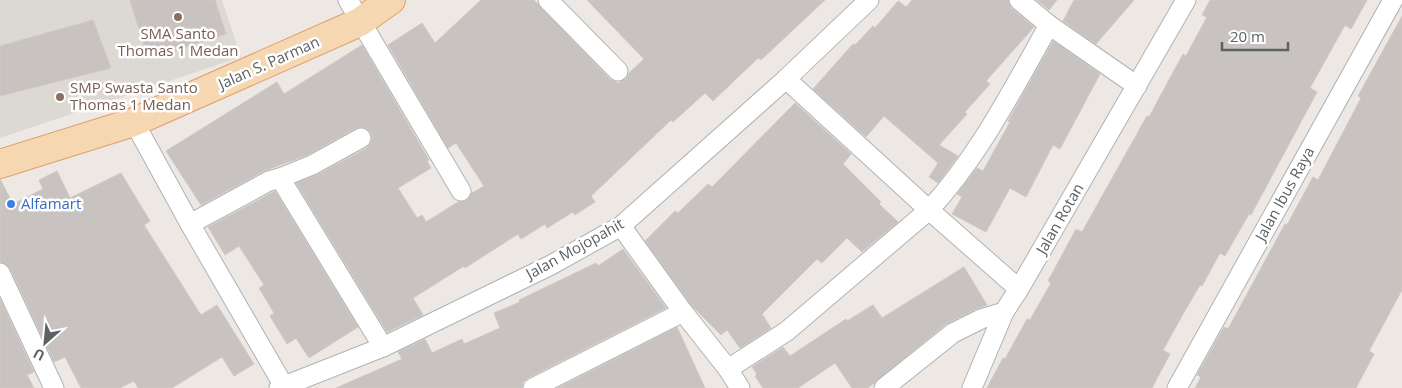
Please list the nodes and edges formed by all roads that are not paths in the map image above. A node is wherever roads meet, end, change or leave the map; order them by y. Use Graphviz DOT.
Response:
graph roads {
  1 [pos="391,0"];
  2 [pos="548,0"];
  3 [pos="869,0"];
  4 [pos="1019,0"];
  5 [pos="1186,0"];
  6 [pos="1393,0"];
  7 [pos="354,11"];
  8 [pos="1049,25"];
  9 [pos="618,71"];
  10 [pos="786,79"];
  11 [pos="1137,86"];
  12 [pos="134,122"];
  13 [pos="361,138"];
  14 [pos="0,164"];
  15 [pos="280,178"];
  16 [pos="461,191"];
  17 [pos="929,210"];
  18 [pos="190,224"];
  19 [pos="621,226"];
  20 [pos="0,273"];
  21 [pos="1019,289"];
  22 [pos="683,312"];
  23 [pos="1004,312"];
  24 [pos="383,347"];
  25 [pos="731,381"];
  26 [pos="283,387"];
  27 [pos="54,388"];
  28 [pos="533,388"];
  29 [pos="884,388"];
  30 [pos="972,388"];
  31 [pos="1177,388"];
  1 -- 7 [label="main road, Jalan S. Parman"];
  2 -- 9 [label="street"];
  3 -- 10 [label="street, Jalan Mojopahit"];
  4 -- 8 [label="street"];
  5 -- 11 [label="street, Jalan Rotan"];
  6 -- 31 [label="street, Jalan Ibus Raya"];
  7 -- 12 [label="main road, Jalan S. Parman"];
  7 -- 16 [label="street"];
  8 -- 11 [label="street"];
  8 -- 17 [label="street"];
  10 -- 17 [label="street"];
  10 -- 19 [label="street, Jalan Mojopahit"];
  11 -- 21 [label="street, Jalan Rotan"];
  12 -- 14 [label="main road, Jalan S. Parman"];
  12 -- 18 [label="street"];
  13 -- 15 [label="street"];
  15 -- 18 [label="street"];
  15 -- 24 [label="street"];
  17 -- 21 [label="street"];
  17 -- 25 [label="street"];
  18 -- 26 [label="street"];
  19 -- 22 [label="street"];
  19 -- 24 [label="street, Jalan Mojopahit"];
  20 -- 27 [label="street"];
  21 -- 23 [label="street, Jalan Rotan"];
  22 -- 25 [label="street"];
  22 -- 28 [label="street"];
  23 -- 29 [label="street"];
  23 -- 30 [label="street, Jalan Rotan"];
  24 -- 26 [label="street, Jalan Mojopahit"];
}
